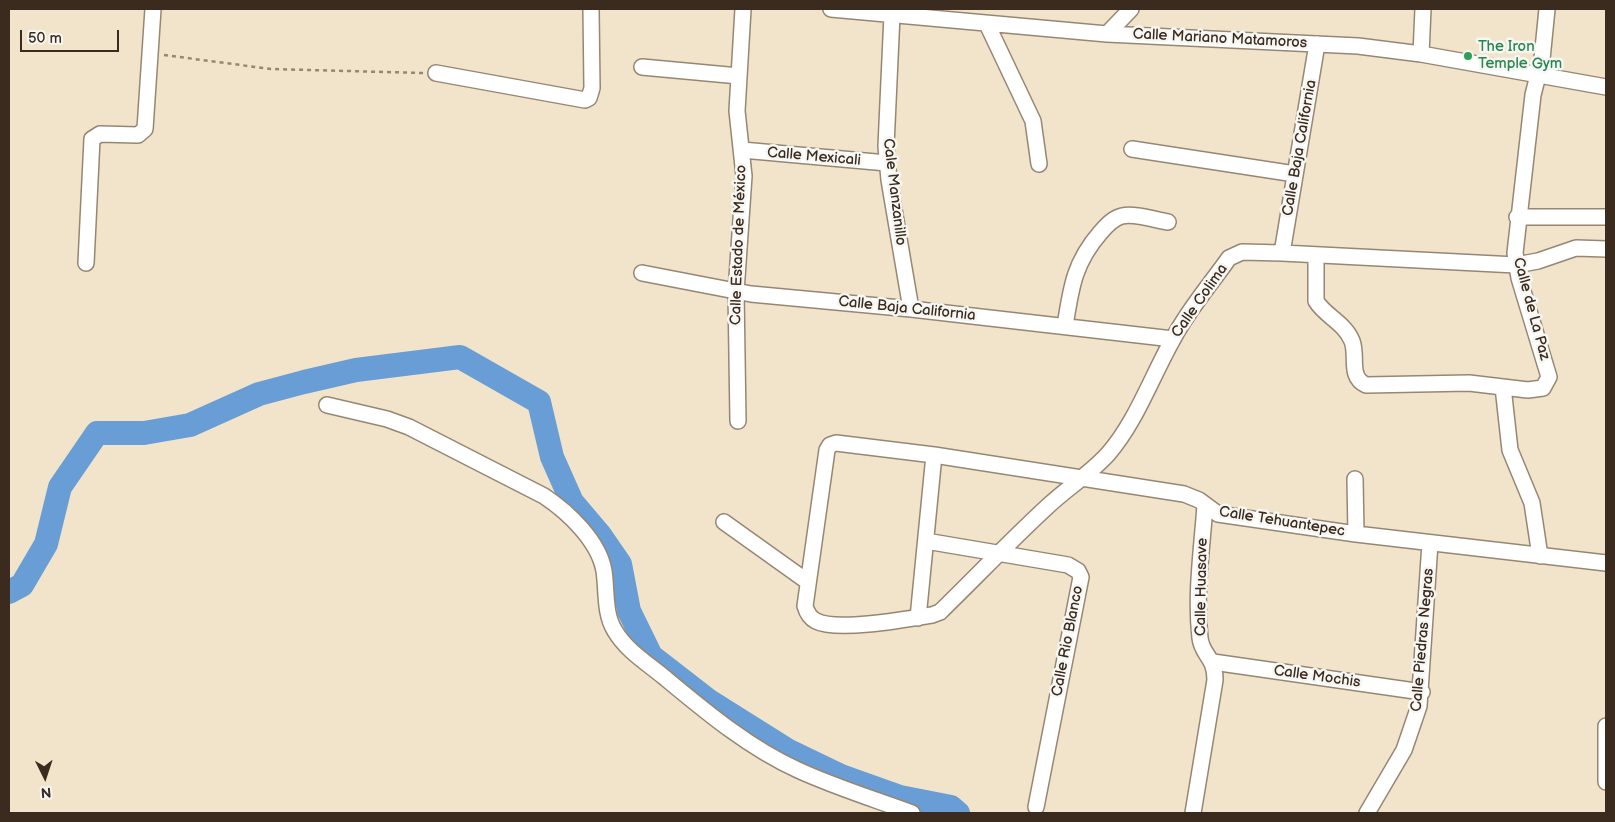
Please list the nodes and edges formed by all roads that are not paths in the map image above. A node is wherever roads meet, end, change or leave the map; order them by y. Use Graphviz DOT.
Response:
graph roads {
  1 [pos="153,9"];
  2 [pos="591,9"];
  3 [pos="743,9"];
  4 [pos="831,9"];
  5 [pos="1131,9"];
  6 [pos="1422,9"];
  7 [pos="1547,9"];
  8 [pos="892,15"];
  9 [pos="971,16"];
  10 [pos="987,24"];
  11 [pos="1107,34"];
  12 [pos="1317,44"];
  13 [pos="1421,54"];
  14 [pos="642,67"];
  15 [pos="436,73"];
  16 [pos="1538,75"];
  17 [pos="739,76"];
  18 [pos="1606,87"];
  19 [pos="1132,148"];
  20 [pos="742,150"];
  21 [pos="887,163"];
  22 [pos="1039,164"];
  23 [pos="1295,174"];
  24 [pos="1517,217"];
  25 [pos="1606,217"];
  26 [pos="1168,222"];
  27 [pos="1606,249"];
  28 [pos="1282,253"];
  29 [pos="1316,255"];
  30 [pos="86,264"];
  31 [pos="1516,264"];
  32 [pos="642,273"];
  33 [pos="736,292"];
  34 [pos="911,309"];
  35 [pos="1065,326"];
  36 [pos="1173,339"];
  37 [pos="1503,387"];
  38 [pos="327,405"];
  39 [pos="738,421"];
  40 [pos="934,455"];
  41 [pos="1082,477"];
  42 [pos="1355,479"];
  43 [pos="1205,505"];
  44 [pos="724,522"];
  45 [pos="1356,534"];
  46 [pos="926,541"];
  47 [pos="1430,543"];
  48 [pos="1000,553"];
  49 [pos="1540,556"];
  50 [pos="1606,563"];
  51 [pos="808,582"];
  52 [pos="918,618"];
  53 [pos="1213,662"];
  54 [pos="1422,692"];
  55 [pos="1606,726"];
  56 [pos="1606,782"];
  57 [pos="1036,807"];
  58 [pos="912,813"];
  59 [pos="1193,813"];
  60 [pos="1367,813"];
  1 -- 30 [label="street"];
  2 -- 15 [label="street"];
  3 -- 17 [label="street, Calle Estado de México"];
  4 -- 8 [label="street, Calle Mariano Matamoros"];
  5 -- 11 [label="street"];
  6 -- 13 [label="street"];
  7 -- 16 [label="street, Calle de La Paz"];
  8 -- 9 [label="street, Calle Mariano Matamoros"];
  8 -- 21 [label="street, Cale Manzanillo"];
  9 -- 10 [label="street, Calle Mariano Matamoros"];
  10 -- 11 [label="street, Calle Mariano Matamoros"];
  10 -- 22 [label="street"];
  11 -- 12 [label="street, Calle Mariano Matamoros"];
  12 -- 13 [label="street, Calle Mariano Matamoros"];
  12 -- 23 [label="street, Calle Baja California"];
  13 -- 16 [label="street, Calle Mariano Matamoros"];
  14 -- 17 [label="street"];
  16 -- 18 [label="street, Calle Mariano Matamoros"];
  16 -- 24 [label="street, Calle de La Paz"];
  17 -- 20 [label="street, Calle Estado de México"];
  19 -- 23 [label="street"];
  20 -- 21 [label="street, Calle Mexicali"];
  20 -- 33 [label="street, Calle Estado de México"];
  21 -- 34 [label="street, Cale Manzanillo"];
  23 -- 28 [label="street, Calle Baja California"];
  24 -- 25 [label="street"];
  24 -- 31 [label="street, Calle de La Paz"];
  26 -- 35 [label="street"];
  27 -- 31 [label="street, Calle Colima"];
  28 -- 29 [label="street, Calle Colima"];
  28 -- 36 [label="street, Calle Colima"];
  29 -- 31 [label="street, Calle Colima"];
  29 -- 37 [label="street, Calle de La Paz"];
  31 -- 37 [label="street, Calle de La Paz"];
  32 -- 33 [label="street, Calle Baja California"];
  33 -- 34 [label="street, Calle Baja California"];
  33 -- 39 [label="street, Calle Estado de México"];
  34 -- 35 [label="street, Calle Baja California"];
  35 -- 36 [label="street, Calle Baja California"];
  36 -- 41 [label="street, Calle Colima"];
  37 -- 49 [label="street"];
  38 -- 58 [label="street"];
  40 -- 41 [label="street, Calle Tehuantepec"];
  40 -- 46 [label="street"];
  40 -- 51 [label="street"];
  41 -- 43 [label="street, Calle Tehuantepec"];
  41 -- 48 [label="street, Calle Colima"];
  42 -- 45 [label="street"];
  43 -- 45 [label="street, Calle Tehuantepec"];
  43 -- 53 [label="street, Calle Huasave"];
  44 -- 51 [label="street"];
  45 -- 47 [label="street, Calle Tehuantepec"];
  46 -- 48 [label="street, Calle Rio Blanco"];
  46 -- 52 [label="street"];
  47 -- 49 [label="street, Calle Tehuantepec"];
  47 -- 54 [label="street, Calle Piedras Negras"];
  48 -- 52 [label="street, Calle Colima"];
  48 -- 57 [label="street, Calle Rio Blanco"];
  49 -- 50 [label="street, Calle Tehuantepec"];
  51 -- 52 [label="street"];
  53 -- 54 [label="street, Calle Mochis"];
  53 -- 59 [label="street, Calle Huasave"];
  54 -- 60 [label="street, Calle Piedras Negras"];
  55 -- 56 [label="street"];
}
